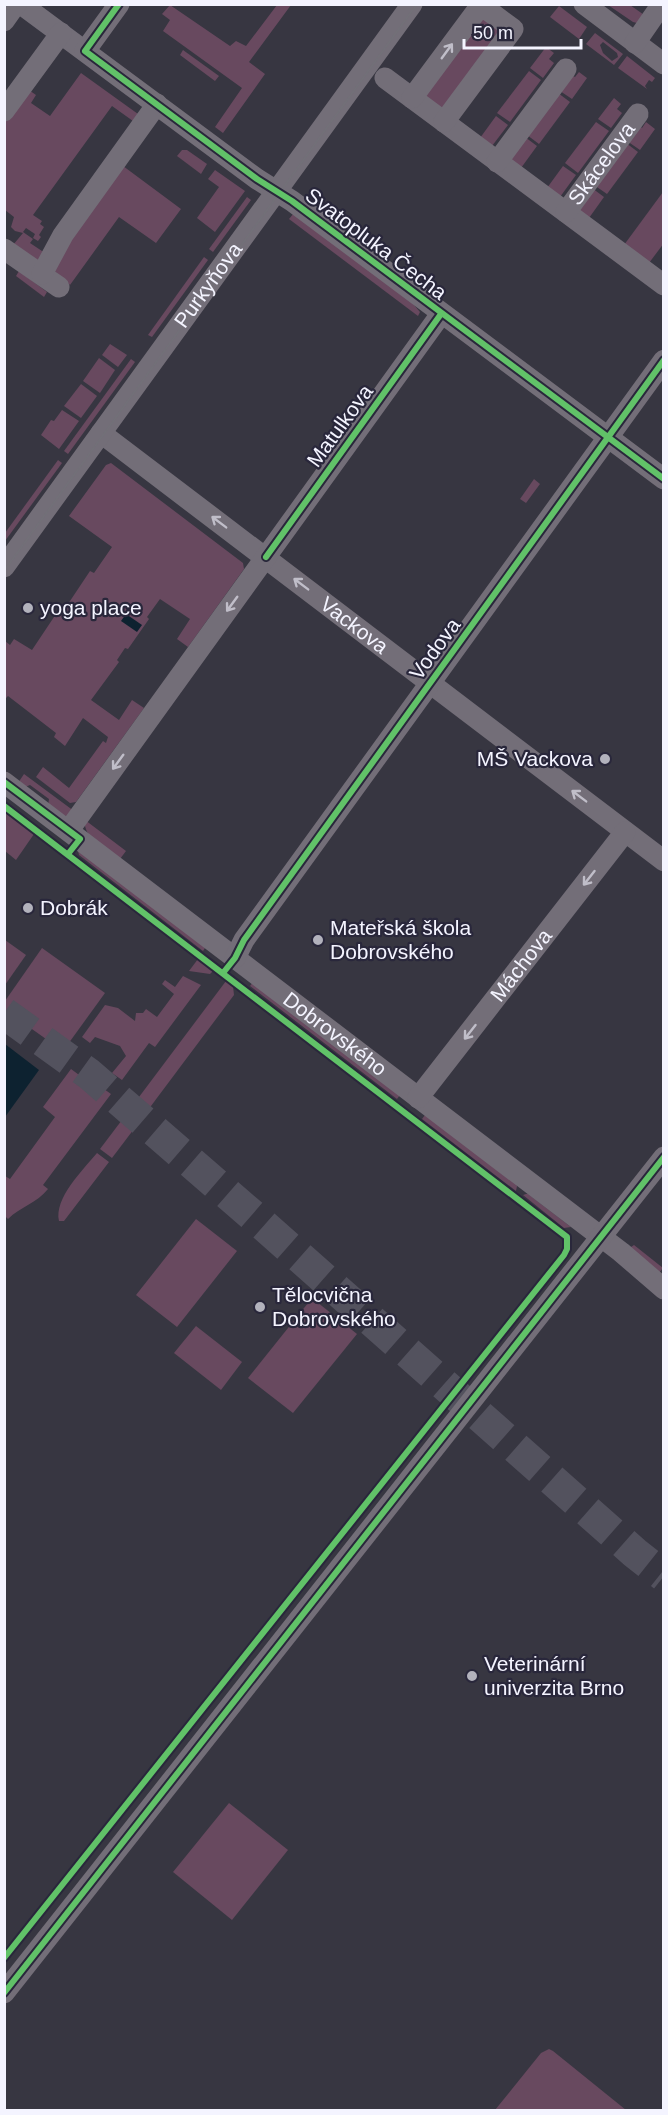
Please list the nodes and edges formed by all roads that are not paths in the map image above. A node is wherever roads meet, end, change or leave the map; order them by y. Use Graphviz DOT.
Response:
graph roads {
  1 [pos="16,4"];
  2 [pos="21,4"];
  3 [pos="120,4"];
  4 [pos="412,4"];
  5 [pos="584,4"];
  6 [pos="662,4"];
  7 [pos="4,21"];
  8 [pos="61,33"];
  9 [pos="635,43"];
  10 [pos="85,51"];
  11 [pos="663,64"];
  12 [pos="567,69"];
  13 [pos="385,78"];
  14 [pos="412,98"];
  15 [pos="157,104"];
  16 [pos="4,111"];
  17 [pos="638,114"];
  18 [pos="444,122"];
  19 [pos="497,162"];
  20 [pos="276,192"];
  21 [pos="566,212"];
  22 [pos="4,249"];
  23 [pos="42,274"];
  24 [pos="663,285"];
  25 [pos="59,286"];
  26 [pos="441,314"];
  27 [pos="663,360"];
  28 [pos="101,433"];
  29 [pos="607,438"];
  30 [pos="663,479"];
  31 [pos="266,557"];
  32 [pos="4,567"];
  33 [pos="431,683"];
  34 [pos="4,782"];
  35 [pos="69,830"];
  36 [pos="625,832"];
  37 [pos="663,861"];
  38 [pos="235,958"];
  39 [pos="418,1098"];
  40 [pos="663,1157"];
  41 [pos="600,1238"];
  42 [pos="663,1289"];
  43 [pos="4,1993"];
  1 -- 7 [label="street"];
  2 -- 8 [label="street, Svatopluka Čecha"];
  3 -- 10 [label="street"];
  4 -- 20 [label="street, Purkyňova"];
  5 -- 9 [label="street"];
  6 -- 9 [label="street"];
  8 -- 10 [label="street, Svatopluka Čecha"];
  8 -- 16 [label="street"];
  9 -- 11 [label="street"];
  10 -- 15 [label="street, Svatopluka Čecha"];
  12 -- 19 [label="street"];
  13 -- 14 [label="street, Skácelova"];
  14 -- 18 [label="street, Skácelova"];
  14 -- 18 [label="street, one-way"];
  15 -- 20 [label="street, Svatopluka Čecha"];
  15 -- 23 [label="street"];
  17 -- 21 [label="street, Skácelova"];
  18 -- 19 [label="street, Skácelova"];
  19 -- 21 [label="street, Skácelova"];
  20 -- 26 [label="street, Svatopluka Čecha"];
  20 -- 28 [label="street, Purkyňova"];
  21 -- 24 [label="street, Skácelova"];
  22 -- 23 [label="street"];
  23 -- 25 [label="street"];
  26 -- 29 [label="street, Svatopluka Čecha"];
  26 -- 31 [label="street, Matulkova"];
  27 -- 29 [label="street, Vodova"];
  31 -- 28 [label="street, Vackova, one-way"];
  28 -- 32 [label="street, Purkyňova"];
  29 -- 30 [label="street, Svatopluka Čecha"];
  29 -- 33 [label="street, Vodova"];
  33 -- 31 [label="street, Vackova, one-way"];
  31 -- 35 [label="street, Matulkova, one-way"];
  36 -- 33 [label="street, Vackova, one-way"];
  33 -- 38 [label="street, Vodova"];
  34 -- 35 [label="street, Dobrovského"];
  35 -- 38 [label="street, Dobrovského"];
  36 -- 37 [label="street, Vackova"];
  36 -- 39 [label="street, Máchova, one-way"];
  38 -- 39 [label="street, Dobrovského"];
  39 -- 41 [label="street, Dobrovského"];
  40 -- 41 [label="street"];
  41 -- 42 [label="street, Dobrovského"];
  41 -- 43 [label="street"];
}
